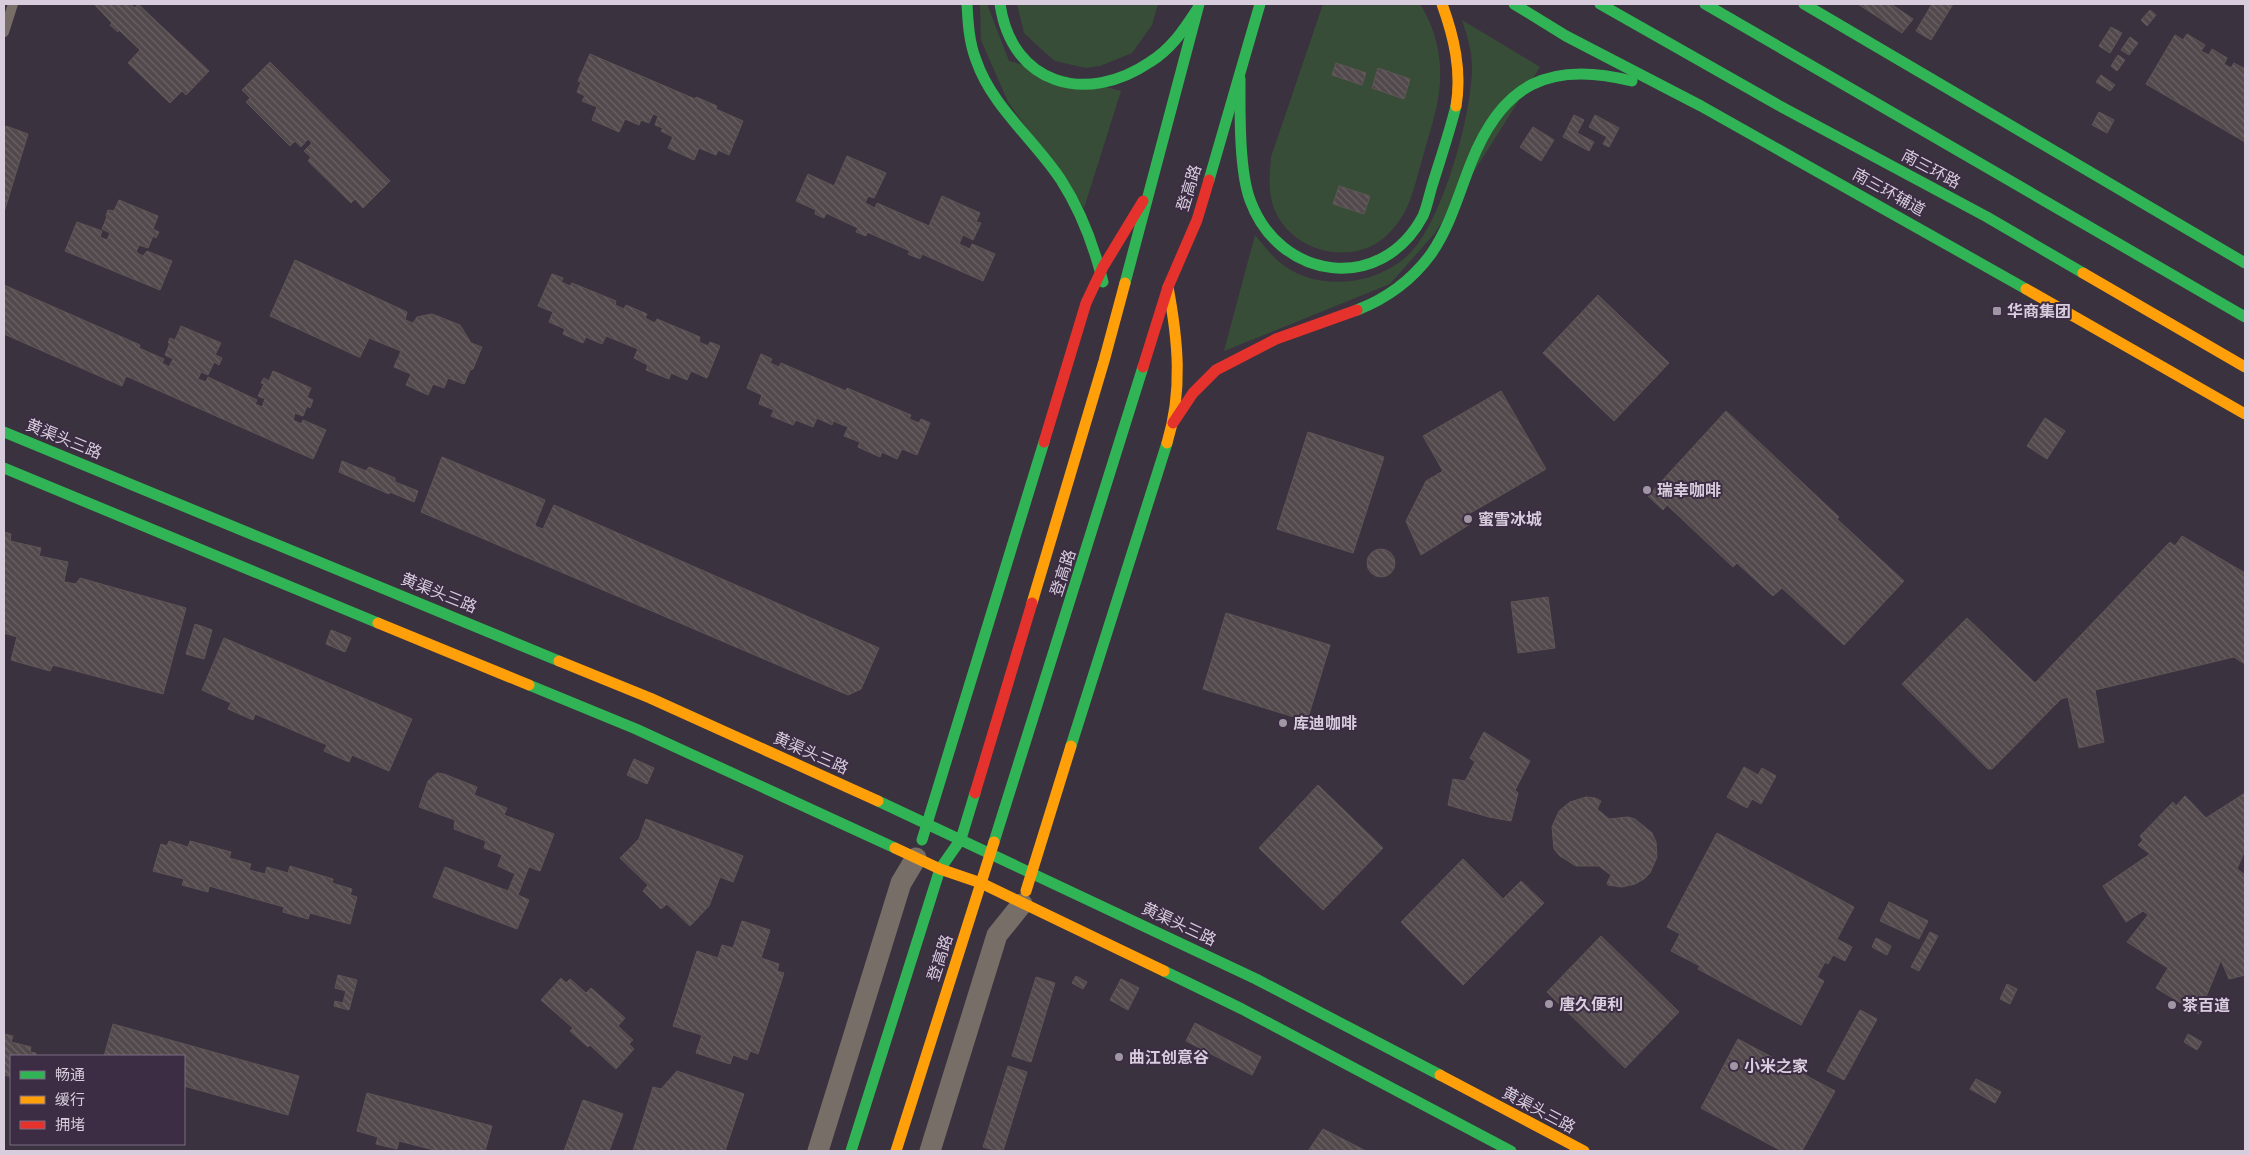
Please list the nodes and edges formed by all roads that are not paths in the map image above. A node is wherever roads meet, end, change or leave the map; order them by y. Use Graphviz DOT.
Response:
graph roads {
  1 [pos="13,4"];
  2 [pos="967,4"];
  3 [pos="1000,4"];
  4 [pos="1260,4"];
  5 [pos="1442,4"];
  6 [pos="1514,4"];
  7 [pos="1600,4"];
  8 [pos="1705,4"];
  9 [pos="1804,4"];
  10 [pos="1198,5"];
  11 [pos="4,32"];
  12 [pos="1239,72"];
  13 [pos="1687,98"];
  14 [pos="1149,190"];
  15 [pos="2245,263"];
  16 [pos="1100,272"];
  17 [pos="1168,287"];
  18 [pos="1104,292"];
  19 [pos="1106,310"];
  20 [pos="2245,317"];
  21 [pos="1104,361"];
  22 [pos="2245,367"];
  23 [pos="2245,414"];
  24 [pos="1173,423"];
  25 [pos="4,432"];
  26 [pos="4,468"];
  27 [pos="927,824"];
  28 [pos="960,839"];
  29 [pos="991,853"];
  30 [pos="916,858"];
  31 [pos="940,870"];
  32 [pos="1031,873"];
  33 [pos="981,883"];
  34 [pos="1022,904"];
  35 [pos="818,1151"];
  36 [pos="851,1151"];
  37 [pos="896,1151"];
  38 [pos="930,1151"];
  39 [pos="1512,1151"];
  40 [pos="1584,1151"];
  1 -- 11 [label="lane"];
  2 -- 16 [label="main road"];
  3 -- 10 [label="main road"];
  4 -- 12 [label="main road, 登高路"];
  5 -- 12 [label="main road"];
  6 -- 13 [label="main road, 南三环辅道"];
  7 -- 22 [label="main road, 南三环路"];
  8 -- 20 [label="main road, 南三环路"];
  9 -- 15 [label="main road"];
  10 -- 14 [label="main road, 登高路"];
  12 -- 17 [label="main road, 登高路"];
  13 -- 23 [label="main road, 南三环辅道"];
  13 -- 24 [label="main road"];
  14 -- 16 [label="main road"];
  14 -- 21 [label="main road, 登高路"];
  16 -- 18 [label="main road"];
  16 -- 27 [label="main road"];
  17 -- 24 [label="main road"];
  17 -- 29 [label="main road, 登高路"];
  19 -- 21 [label="main road"];
  21 -- 28 [label="main road, 登高路"];
  24 -- 32 [label="main road"];
  25 -- 27 [label="main road, 黄渠头三路"];
  26 -- 30 [label="main road"];
  27 -- 28 [label="main road, 黄渠头三路"];
  27 -- 30 [label="main road"];
  28 -- 29 [label="main road, 黄渠头三路"];
  28 -- 31 [label="main road, 登高路"];
  29 -- 32 [label="main road, 黄渠头三路"];
  29 -- 33 [label="main road, 登高路"];
  30 -- 31 [label="main road"];
  30 -- 35 [label="street"];
  31 -- 33 [label="main road"];
  31 -- 36 [label="main road, 登高路"];
  32 -- 34 [label="main road"];
  32 -- 40 [label="main road, 黄渠头三路"];
  33 -- 34 [label="main road"];
  33 -- 37 [label="main road, 登高路"];
  34 -- 38 [label="street"];
  34 -- 39 [label="main road"];
}
